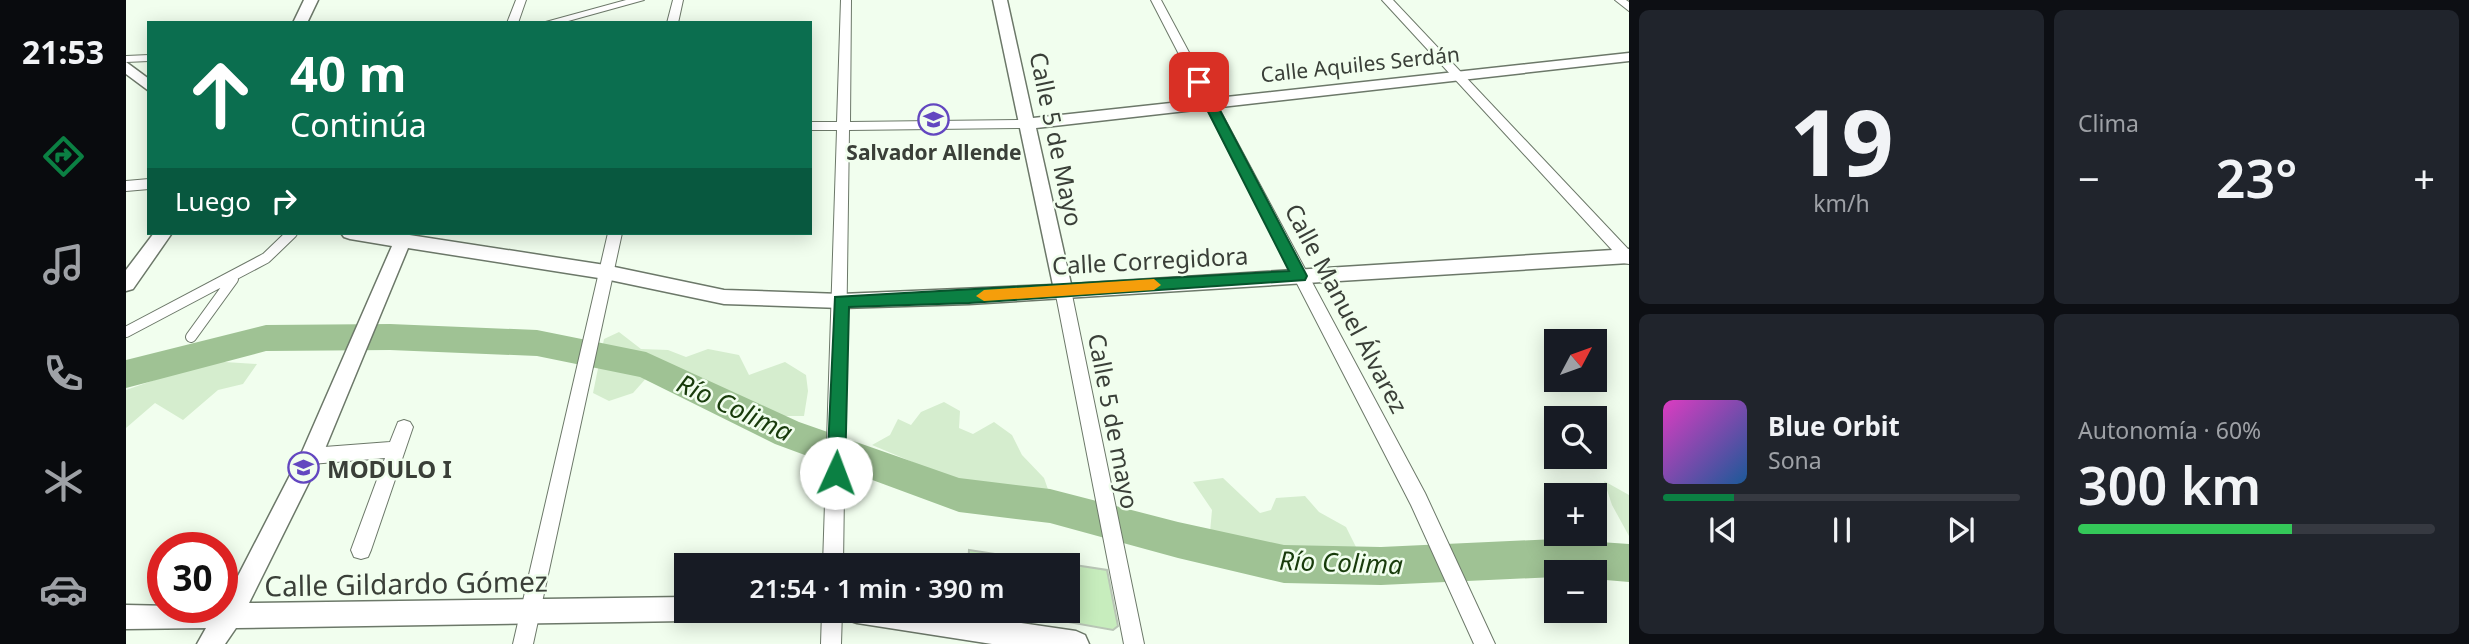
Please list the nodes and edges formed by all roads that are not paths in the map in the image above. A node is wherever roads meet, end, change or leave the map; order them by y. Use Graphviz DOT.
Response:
graph roads {
  1 [pos="311,0"];
  2 [pos="521,0"];
  3 [pos="639,0"];
  4 [pos="678,0"];
  5 [pos="846,0"];
  6 [pos="1000,0"];
  7 [pos="1156,0"];
  8 [pos="1387,0"];
  9 [pos="1620,0"];
  10 [pos="1629,8"];
  11 [pos="301,21"];
  12 [pos="513,21"];
  13 [pos="555,21"];
  14 [pos="673,21"];
  15 [pos="1629,57"];
  16 [pos="147,58"];
  17 [pos="126,59"];
  18 [pos="126,66"];
  19 [pos="1456,75"];
  20 [pos="147,86"];
  21 [pos="1209,102"];
  22 [pos="1027,124"];
  23 [pos="812,126"];
  24 [pos="844,127"];
  25 [pos="147,184"];
  26 [pos="126,186"];
  27 [pos="162,235"];
  28 [pos="290,235"];
  29 [pos="377,235"];
  30 [pos="614,235"];
  31 [pos="404,237"];
  32 [pos="1628,257"];
  33 [pos="605,272"];
  34 [pos="235,276"];
  35 [pos="1300,276"];
  36 [pos="126,284"];
  37 [pos="1063,290"];
  38 [pos="841,301"];
  39 [pos="126,332"];
  40 [pos="191,337"];
  41 [pos="404,427"];
  42 [pos="397,449"];
  43 [pos="311,456"];
  44 [pos="361,550"];
  45 [pos="833,553"];
  46 [pos="238,598"];
  47 [pos="674,609"];
  48 [pos="531,611"];
  49 [pos="238,616"];
  50 [pos="126,617"];
  51 [pos="147,617"];
  52 [pos="224,623"];
  53 [pos="832,623"];
  54 [pos="937,623"];
  55 [pos="1484,642"];
  56 [pos="210,644"];
  57 [pos="523,644"];
  58 [pos="831,644"];
  59 [pos="1076,644"];
  60 [pos="1134,644"];
  1 -- 11 [label="street"];
  2 -- 12 [label="street"];
  3 -- 13 [label="street"];
  4 -- 14 [label="street"];
  5 -- 24 [label="street"];
  6 -- 22 [label="street, Calle 5 de Mayo"];
  7 -- 21 [label="street, Calle Manuel Álvarez"];
  8 -- 19 [label="street"];
  9 -- 10 [label="street"];
  15 -- 19 [label="street, Calle Aquiles Serdán"];
  16 -- 17 [label="street"];
  18 -- 20 [label="street"];
  19 -- 21 [label="street, Calle Aquiles Serdán"];
  19 -- 32 [label="street"];
  21 -- 22 [label="street, Calle Aquiles Serdán"];
  21 -- 35 [label="street, Calle Manuel Álvarez"];
  22 -- 24 [label="street, Calle Aquiles Serdán"];
  22 -- 37 [label="street, Calle 5 de Mayo"];
  23 -- 24 [label="street, Calle Aquiles Serdán"];
  24 -- 38 [label="street"];
  25 -- 26 [label="street"];
  27 -- 36 [label="street"];
  28 -- 34 [label="street"];
  29 -- 31 [label="street, Calle Corregidora"];
  30 -- 33 [label="street"];
  31 -- 33 [label="street, Calle Corregidora"];
  31 -- 43 [label="street"];
  32 -- 35 [label="street, Calle Corregidora"];
  33 -- 38 [label="street, Calle Corregidora"];
  33 -- 48 [label="street"];
  34 -- 39 [label="street"];
  34 -- 40 [label="street"];
  35 -- 37 [label="street, Calle Corregidora"];
  35 -- 55 [label="street, Calle Manuel Álvarez"];
  37 -- 38 [label="street, Calle Corregidora"];
  37 -- 60 [label="street, Calle 5 de mayo"];
  38 -- 45 [label="street"];
  41 -- 42 [label="street"];
  42 -- 43 [label="street"];
  42 -- 44 [label="street"];
  43 -- 46 [label="street"];
  47 -- 48 [label="street, Calle Gildardo Gómez"];
  48 -- 49 [label="street, Calle Gildardo Gómez"];
  48 -- 57 [label="street"];
  50 -- 51 [label="street, Calle Gildardo Gómez"];
  52 -- 56 [label="street"];
  53 -- 58 [label="street"];
  54 -- 59 [label="street"];
}
